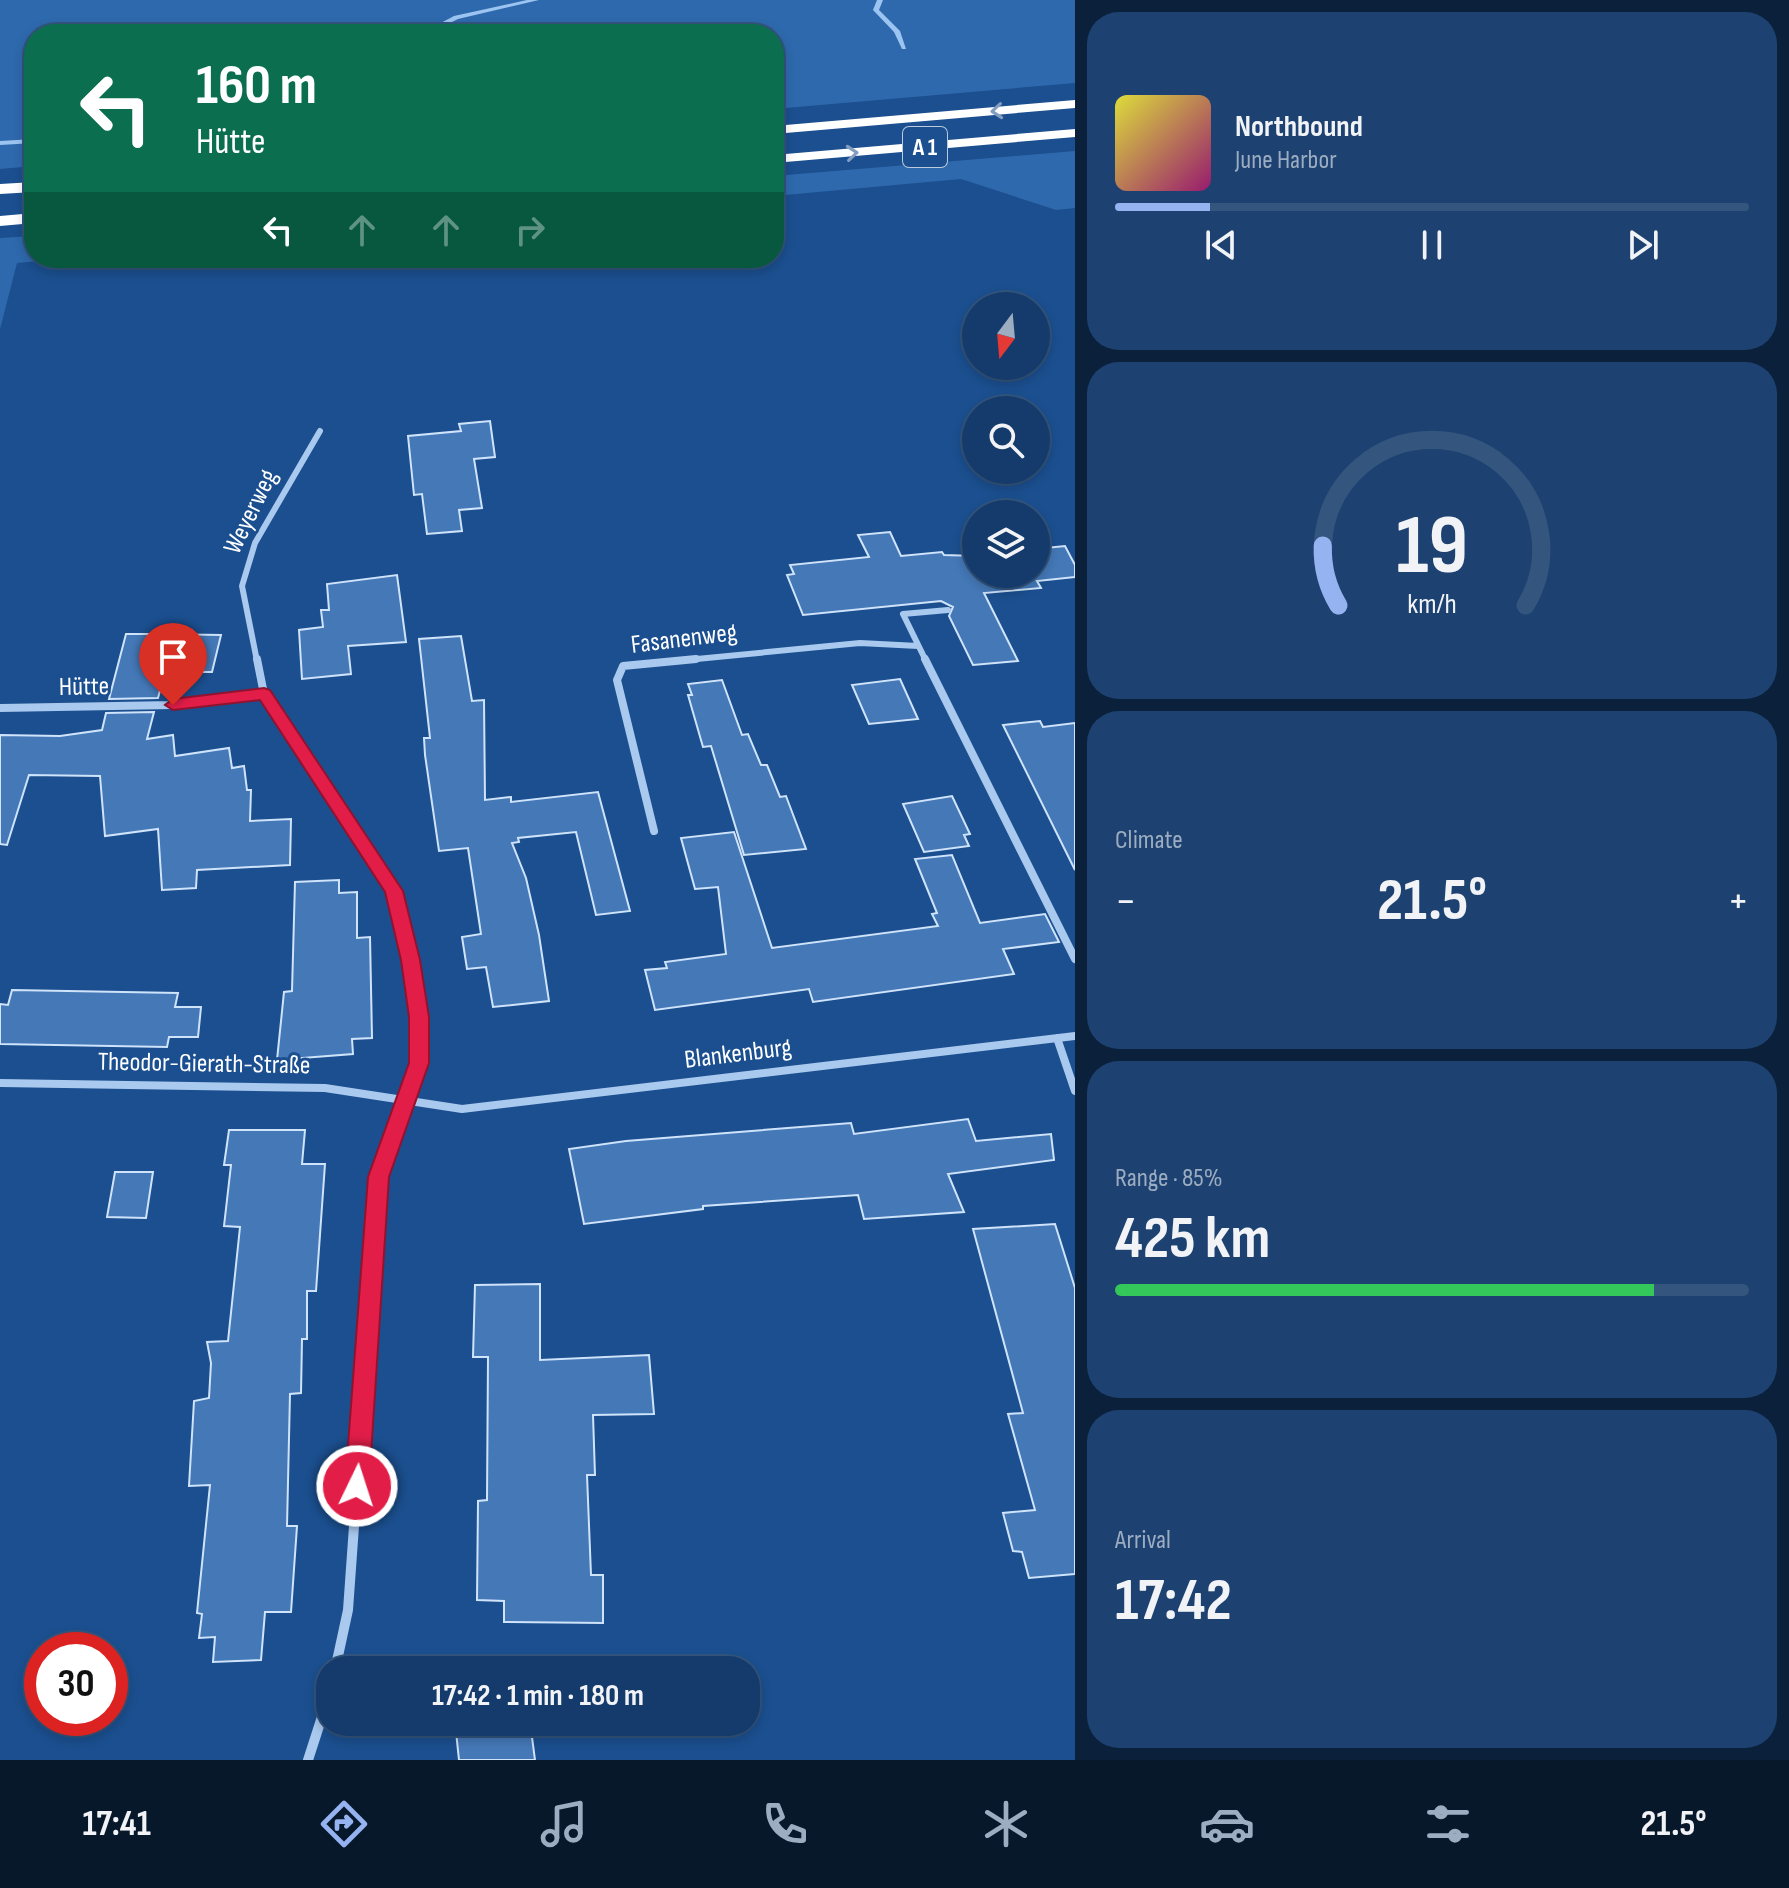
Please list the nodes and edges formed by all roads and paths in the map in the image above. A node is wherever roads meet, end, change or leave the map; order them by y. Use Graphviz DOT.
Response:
graph roads {
  1 [pos="1075,104"];
  2 [pos="784,129"];
  3 [pos="1075,133"];
  4 [pos="784,158"];
  5 [pos="24,188"];
  6 [pos="0,189"];
  7 [pos="24,219"];
  8 [pos="0,221"];
  9 [pos="320,431"];
  10 [pos="948,610"];
  11 [pos="918,646"];
  12 [pos="264,694"];
  13 [pos="0,708"];
  14 [pos="654,831"];
  15 [pos="1075,959"];
  16 [pos="1075,1036"];
  17 [pos="1057,1038"];
  18 [pos="0,1083"];
  19 [pos="1075,1091"];
  20 [pos="406,1103"];
  21 [pos="338,1656"];
  22 [pos="316,1735"];
  23 [pos="308,1760"];
  1 -- 2 [label="highway, A 1, one-way"];
  4 -- 3 [label="highway, A 1, one-way"];
  5 -- 6 [label="highway"];
  7 -- 8 [label="highway"];
  9 -- 12 [label="street, Weyerweg"];
  10 -- 11 [label="street"];
  11 -- 14 [label="street, Fasanenweg"];
  11 -- 15 [label="street"];
  12 -- 13 [label="street, Hütte"];
  12 -- 20 [label="street, Weyerweg"];
  16 -- 17 [label="street, Blankenburg"];
  17 -- 19 [label="street"];
  17 -- 20 [label="street, Blankenburg"];
  18 -- 20 [label="street, Theodor-Gierath-Straße"];
  20 -- 21 [label="street, Weyerweg"];
  22 -- 23 [label="street"];
}
